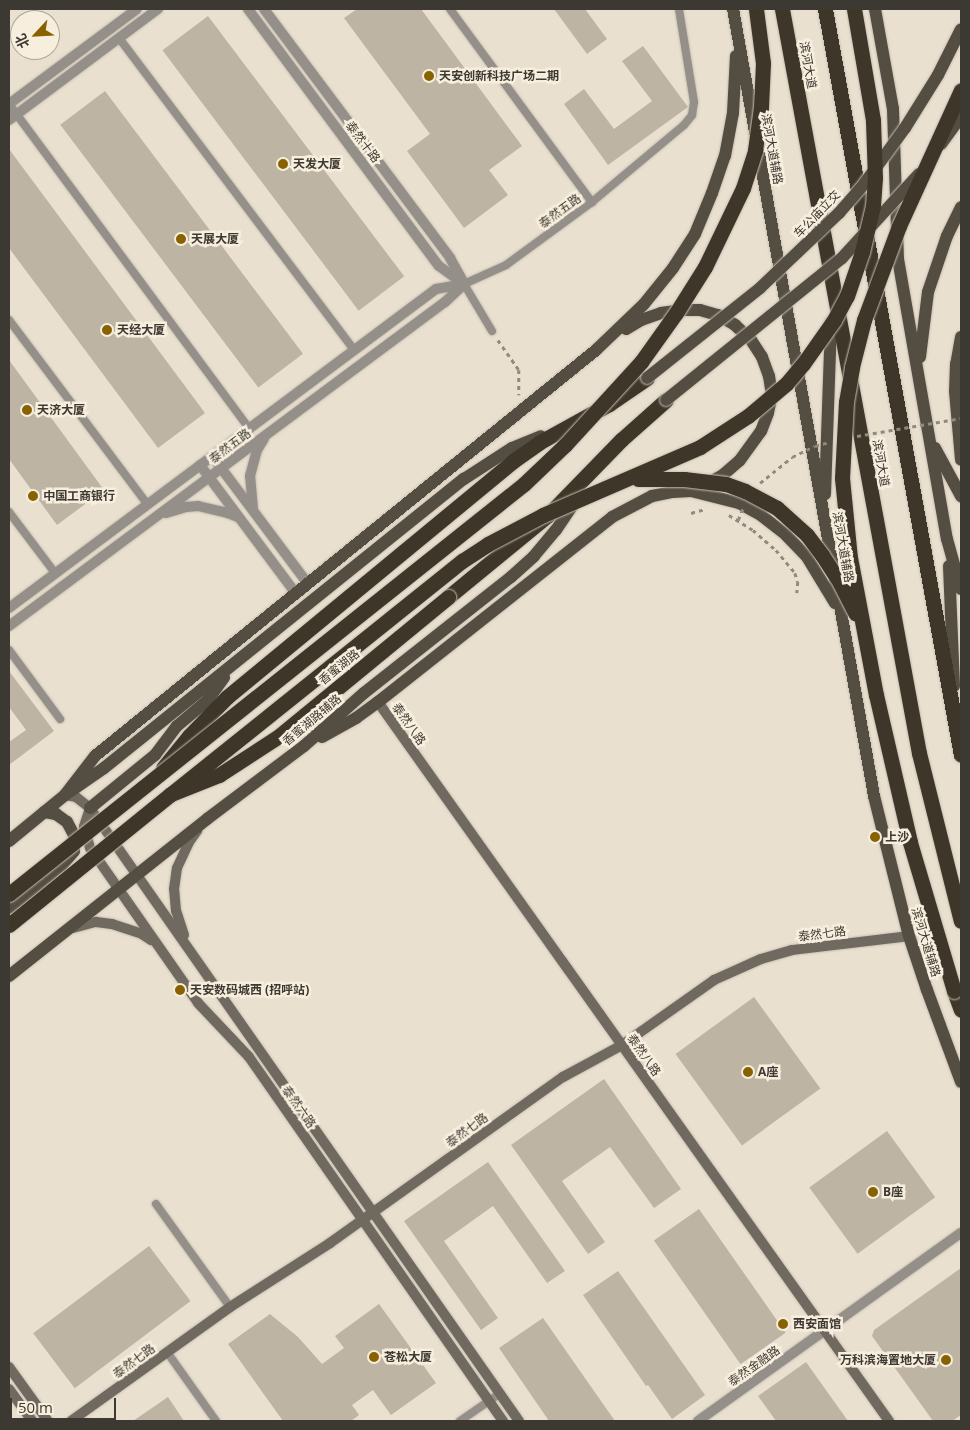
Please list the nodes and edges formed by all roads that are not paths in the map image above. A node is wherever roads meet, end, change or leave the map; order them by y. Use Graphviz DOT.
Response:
graph roads {
  1 [pos="137,9"];
  2 [pos="158,9"];
  3 [pos="248,9"];
  4 [pos="264,9"];
  5 [pos="450,9"];
  6 [pos="678,9"];
  7 [pos="733,9"];
  8 [pos="756,9"];
  9 [pos="782,9"];
  10 [pos="825,9"];
  11 [pos="854,9"];
  12 [pos="875,9"];
  13 [pos="736,28"];
  14 [pos="961,29"];
  15 [pos="119,38"];
  16 [pos="961,90"];
  17 [pos="9,104"];
  18 [pos="961,116"];
  19 [pos="13,117"];
  20 [pos="592,202"];
  21 [pos="961,207"];
  22 [pos="832,282"];
  23 [pos="464,284"];
  24 [pos="9,320"];
  25 [pos="492,331"];
  26 [pos="961,337"];
  27 [pos="354,350"];
  28 [pos="596,350"];
  29 [pos="919,375"];
  30 [pos="647,378"];
  31 [pos="666,400"];
  32 [pos="566,425"];
  33 [pos="249,428"];
  34 [pos="266,435"];
  35 [pos="930,440"];
  36 [pos="212,456"];
  37 [pos="604,457"];
  38 [pos="961,460"];
  39 [pos="200,465"];
  40 [pos="222,468"];
  41 [pos="209,478"];
  42 [pos="622,482"];
  43 [pos="691,491"];
  44 [pos="961,496"];
  45 [pos="147,504"];
  46 [pos="253,510"];
  47 [pos="9,512"];
  48 [pos="155,517"];
  49 [pos="240,518"];
  50 [pos="824,520"];
  51 [pos="947,539"];
  52 [pos="55,573"];
  53 [pos="308,584"];
  54 [pos="961,589"];
  55 [pos="296,594"];
  56 [pos="9,608"];
  57 [pos="842,616"];
  58 [pos="9,626"];
  59 [pos="864,635"];
  60 [pos="9,650"];
  61 [pos="236,662"];
  62 [pos="378,702"];
  63 [pos="60,719"];
  64 [pos="304,746"];
  65 [pos="960,751"];
  66 [pos="157,775"];
  67 [pos="172,794"];
  68 [pos="65,795"];
  69 [pos="90,808"];
  70 [pos="44,812"];
  71 [pos="207,819"];
  72 [pos="9,841"];
  73 [pos="137,874"];
  74 [pos="118,889"];
  75 [pos="9,894"];
  76 [pos="9,908"];
  77 [pos="961,921"];
  78 [pos="9,925"];
  79 [pos="63,933"];
  80 [pos="909,936"];
  81 [pos="157,944"];
  82 [pos="193,954"];
  83 [pos="9,976"];
  84 [pos="961,1010"];
  85 [pos="622,1046"];
  86 [pos="961,1082"];
  87 [pos="156,1204"];
  88 [pos="373,1212"];
  89 [pos="363,1219"];
  90 [pos="961,1233"];
  91 [pos="230,1307"];
  92 [pos="825,1331"];
  93 [pos="167,1352"];
  94 [pos="9,1367"];
  95 [pos="9,1389"];
  96 [pos="499,1394"];
  97 [pos="489,1401"];
  98 [pos="32,1421"];
  99 [pos="48,1421"];
  100 [pos="71,1421"];
  101 [pos="216,1421"];
  102 [pos="460,1421"];
  103 [pos="504,1421"];
  104 [pos="519,1421"];
  105 [pos="698,1421"];
  106 [pos="889,1421"];
  1 -- 17 [label="street"];
  2 -- 15 [label="street"];
  3 -- 23 [label="street, 泰然十路"];
  4 -- 23 [label="street, 泰然十路"];
  5 -- 20 [label="lane"];
  6 -- 20 [label="lane, 泰然五路"];
  7 -- 13 [label="main road, 滨河大道辅路"];
  8 -- 66 [label="highway, bridge"];
  9 -- 22 [label="highway, 滨河大道"];
  10 -- 65 [label="highway"];
  11 -- 42 [label="highway, bridge"];
  12 -- 29 [label="main road"];
  13 -- 28 [label="main road"];
  13 -- 50 [label="main road, 滨河大道辅路"];
  14 -- 30 [label="main road, 车公庙立交, bridge"];
  15 -- 19 [label="street"];
  15 -- 27 [label="lane"];
  16 -- 59 [label="highway, bridge"];
  17 -- 19 [label="lane"];
  18 -- 31 [label="main road, bridge"];
  19 -- 33 [label="lane"];
  20 -- 23 [label="lane, 泰然五路"];
  21 -- 29 [label="main road"];
  22 -- 50 [label="main road"];
  22 -- 77 [label="highway, 滨河大道"];
  23 -- 25 [label="lane, 泰然十路"];
  23 -- 27 [label="street, 泰然五路"];
  23 -- 34 [label="street, 泰然五路"];
  24 -- 45 [label="lane"];
  26 -- 38 [label="main road"];
  27 -- 33 [label="street, 泰然五路"];
  28 -- 43 [label="main road"];
  28 -- 53 [label="main road"];
  29 -- 35 [label="main road"];
  30 -- 32 [label="highway"];
  31 -- 37 [label="highway, 香蜜湖路"];
  32 -- 61 [label="main road"];
  32 -- 66 [label="highway, bridge"];
  33 -- 36 [label="street, 泰然五路"];
  34 -- 40 [label="street, 泰然五路"];
  34 -- 46 [label="street"];
  35 -- 44 [label="main road"];
  35 -- 51 [label="main road"];
  36 -- 39 [label="street, 泰然五路"];
  36 -- 40 [label="street"];
  37 -- 64 [label="main road, 香蜜湖路辅路"];
  37 -- 67 [label="highway, 香蜜湖路, bridge"];
  39 -- 41 [label="street"];
  39 -- 45 [label="street, 泰然五路"];
  40 -- 41 [label="street, 泰然五路"];
  40 -- 46 [label="street"];
  41 -- 48 [label="street, 泰然五路"];
  41 -- 49 [label="street"];
  42 -- 59 [label="highway, bridge"];
  42 -- 67 [label="highway, bridge"];
  43 -- 57 [label="main road"];
  43 -- 62 [label="main road"];
  45 -- 52 [label="street, 泰然五路"];
  46 -- 53 [label="street"];
  47 -- 52 [label="lane"];
  48 -- 49 [label="street"];
  48 -- 58 [label="street, 泰然五路"];
  49 -- 55 [label="street"];
  50 -- 57 [label="main road, 滨河大道辅路"];
  51 -- 54 [label="main road"];
  51 -- 65 [label="main road"];
  52 -- 56 [label="street, 泰然五路"];
  53 -- 55 [label="main road"];
  55 -- 68 [label="main road"];
  57 -- 80 [label="main road, 滨河大道辅路"];
  59 -- 84 [label="highway, bridge"];
  60 -- 63 [label="lane"];
  61 -- 68 [label="main road"];
  61 -- 69 [label="main road"];
  62 -- 64 [label="main road"];
  62 -- 85 [label="street, 泰然八路"];
  64 -- 71 [label="main road, 香蜜湖路辅路"];
  66 -- 75 [label="highway, bridge"];
  67 -- 78 [label="highway, 香蜜湖路, bridge"];
  68 -- 69 [label="street, 泰然六路"];
  68 -- 70 [label="main road"];
  69 -- 73 [label="street, 泰然六路"];
  69 -- 74 [label="street, 泰然六路"];
  70 -- 72 [label="main road"];
  70 -- 76 [label="main road"];
  71 -- 73 [label="main road, 香蜜湖路辅路"];
  71 -- 82 [label="street, 泰然六路"];
  73 -- 74 [label="main road, 香蜜湖路辅路"];
  73 -- 82 [label="street, 泰然六路"];
  74 -- 79 [label="main road, 香蜜湖路辅路"];
  74 -- 81 [label="street, 泰然六路"];
  79 -- 81 [label="street"];
  79 -- 83 [label="main road, 香蜜湖路辅路"];
  80 -- 85 [label="street, 泰然七路"];
  80 -- 86 [label="main road, 滨河大道辅路"];
  81 -- 89 [label="street, 泰然六路"];
  82 -- 88 [label="street, 泰然六路"];
  85 -- 88 [label="street, 泰然七路"];
  85 -- 92 [label="street, 泰然八路"];
  87 -- 91 [label="lane"];
  88 -- 89 [label="street, 泰然七路"];
  88 -- 96 [label="street, 泰然六路"];
  89 -- 91 [label="street, 泰然七路"];
  89 -- 97 [label="street, 泰然六路"];
  90 -- 92 [label="street, 泰然金融路"];
  91 -- 93 [label="street, 泰然七路"];
  92 -- 105 [label="street, 泰然金融路"];
  92 -- 106 [label="street, 泰然八路"];
  93 -- 100 [label="street, 泰然七路"];
  93 -- 101 [label="lane"];
  94 -- 99 [label="street"];
  95 -- 98 [label="street"];
  96 -- 97 [label="lane"];
  96 -- 104 [label="street, 泰然六路"];
  97 -- 102 [label="lane"];
  97 -- 103 [label="street, 泰然六路"];
}
